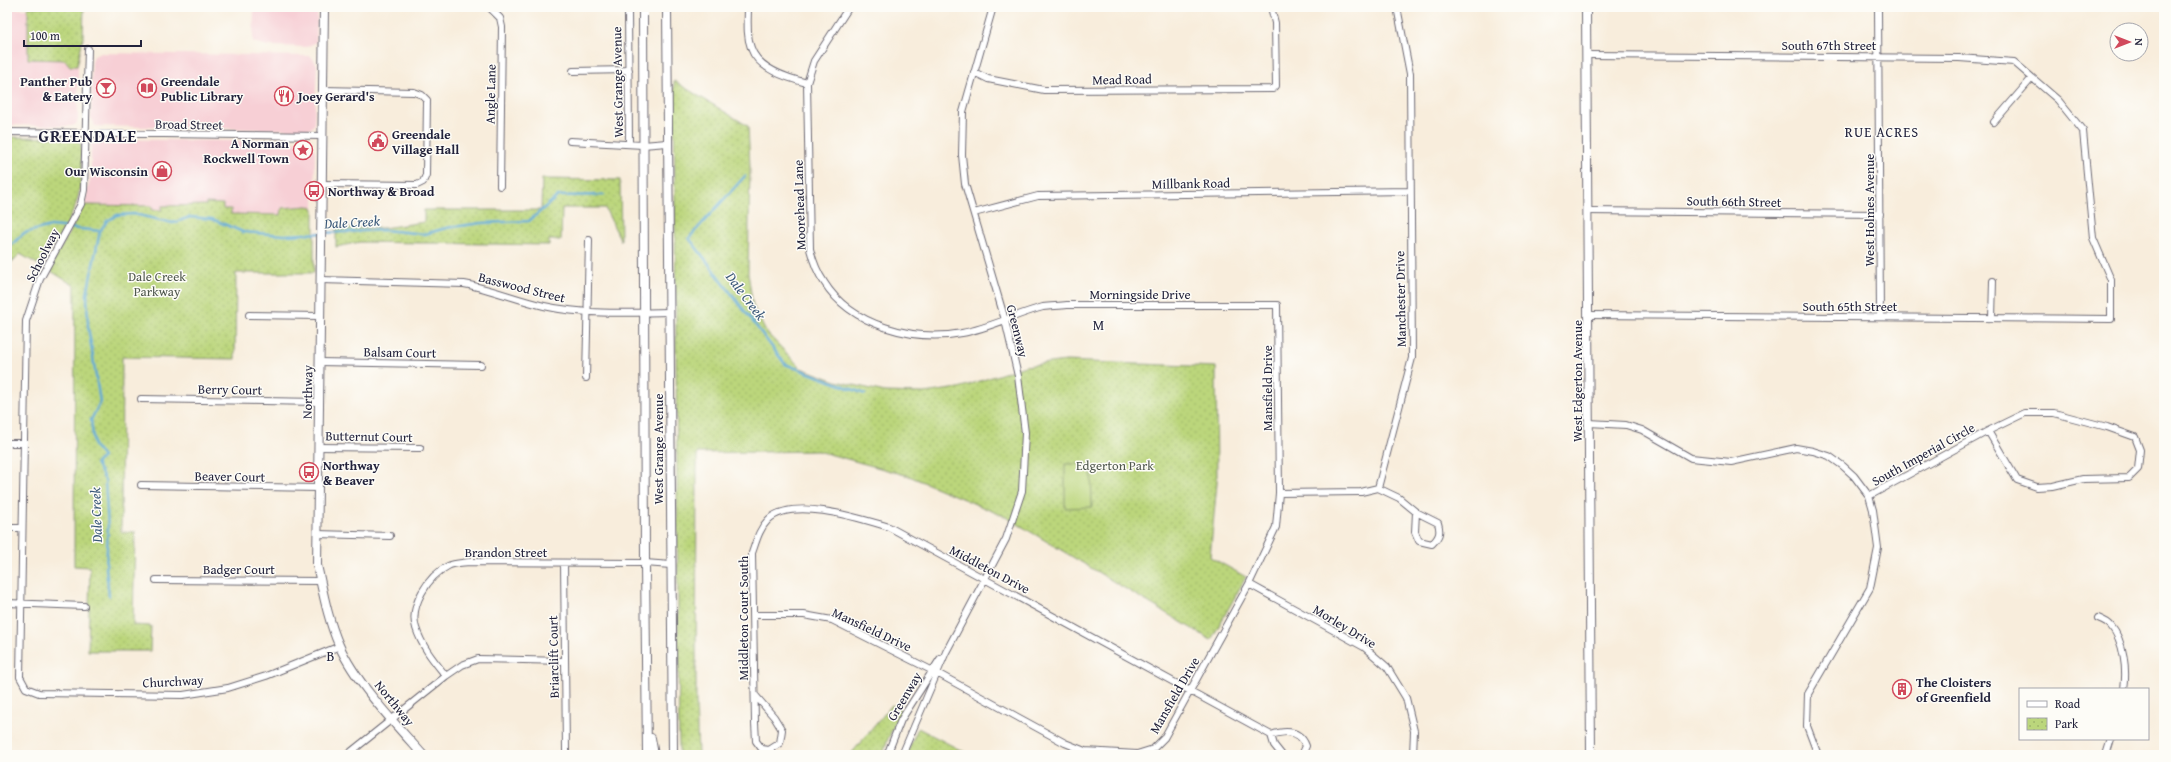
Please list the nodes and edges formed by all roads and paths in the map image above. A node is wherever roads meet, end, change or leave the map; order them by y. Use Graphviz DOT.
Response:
graph roads {
  1 [pos="324,7"];
  2 [pos="489,7"];
  3 [pos="628,7"];
  4 [pos="643,7"];
  5 [pos="667,7"];
  6 [pos="748,7"];
  7 [pos="848,7"];
  8 [pos="993,7"];
  9 [pos="1271,7"];
  10 [pos="1397,7"];
  11 [pos="1586,7"];
  12 [pos="1878,7"];
  13 [pos="88,49"];
  14 [pos="1586,55"];
  15 [pos="1880,57"];
  16 [pos="629,70"];
  17 [pos="573,71"];
  18 [pos="974,72"];
  19 [pos="2032,78"];
  20 [pos="807,83"];
  21 [pos="323,90"];
  22 [pos="1994,122"];
  23 [pos="7,132"];
  24 [pos="85,133"];
  25 [pos="322,136"];
  26 [pos="570,141"];
  27 [pos="629,143"];
  28 [pos="667,143"];
  29 [pos="643,145"];
  30 [pos="322,184"];
  31 [pos="500,186"];
  32 [pos="1410,191"];
  33 [pos="1587,211"];
  34 [pos="974,213"];
  35 [pos="1880,214"];
  36 [pos="589,240"];
  37 [pos="321,280"];
  38 [pos="1993,281"];
  39 [pos="1277,305"];
  40 [pos="588,311"];
  41 [pos="644,312"];
  42 [pos="669,312"];
  43 [pos="249,315"];
  44 [pos="1588,315"];
  45 [pos="320,316"];
  46 [pos="1880,317"];
  47 [pos="1992,318"];
  48 [pos="2111,319"];
  49 [pos="1005,320"];
  50 [pos="319,362"];
  51 [pos="481,365"];
  52 [pos="586,378"];
  53 [pos="141,399"];
  54 [pos="318,402"];
  55 [pos="1589,423"];
  56 [pos="1988,431"];
  57 [pos="7,443"];
  58 [pos="23,443"];
  59 [pos="318,447"];
  60 [pos="420,448"];
  61 [pos="141,485"];
  62 [pos="318,488"];
  63 [pos="1378,488"];
  64 [pos="1279,493"];
  65 [pos="1869,496"];
  66 [pos="1416,512"];
  67 [pos="768,520"];
  68 [pos="7,528"];
  69 [pos="21,528"];
  70 [pos="317,534"];
  71 [pos="390,536"];
  72 [pos="564,563"];
  73 [pos="644,563"];
  74 [pos="671,565"];
  75 [pos="985,579"];
  76 [pos="156,580"];
  77 [pos="321,580"];
  78 [pos="1249,584"];
  79 [pos="7,603"];
  80 [pos="22,604"];
  81 [pos="84,606"];
  82 [pos="754,615"];
  83 [pos="2098,618"];
  84 [pos="340,646"];
  85 [pos="564,661"];
  86 [pos="934,672"];
  87 [pos="446,676"];
  88 [pos="26,688"];
  89 [pos="2124,688"];
  90 [pos="1191,690"];
  91 [pos="755,695"];
  92 [pos="646,710"];
  93 [pos="392,720"];
  94 [pos="1272,735"];
  95 [pos="2111,740"];
  96 [pos="566,751"];
  97 [pos="347,755"];
  98 [pos="424,755"];
  99 [pos="647,755"];
  100 [pos="654,755"];
  101 [pos="673,755"];
  102 [pos="887,755"];
  103 [pos="902,755"];
  104 [pos="1282,755"];
  105 [pos="1302,755"];
  106 [pos="1413,755"];
  107 [pos="1591,755"];
  108 [pos="1818,755"];
  109 [pos="2106,755"];
  1 -- 21 [label="street, Northway"];
  2 -- 31 [label="street, Angle Lane"];
  3 -- 16 [label="street, West Grange Avenue"];
  4 -- 29 [label="street, West Grange Avenue"];
  5 -- 28 [label="street, West Grange Avenue"];
  6 -- 20 [label="street"];
  7 -- 20 [label="street, Moorehead Lane"];
  8 -- 18 [label="street, Greenway"];
  9 -- 18 [label="street, Mead Road"];
  10 -- 32 [label="street, Manchester Drive"];
  11 -- 14 [label="street, West Edgerton Avenue"];
  12 -- 15 [label="street, West Holmes Avenue"];
  13 -- 24 [label="street, Schoolway"];
  14 -- 15 [label="street, South 67th Street"];
  14 -- 33 [label="street, West Edgerton Avenue"];
  15 -- 19 [label="street, South 67th Street"];
  15 -- 35 [label="street, West Holmes Avenue"];
  16 -- 17 [label="street"];
  16 -- 27 [label="street, West Grange Avenue"];
  18 -- 34 [label="street, Greenway"];
  19 -- 22 [label="street"];
  19 -- 48 [label="street, South 67th Street"];
  20 -- 49 [label="street, Moorehead Lane"];
  21 -- 25 [label="street, Northway"];
  21 -- 30 [label="street"];
  23 -- 24 [label="street, Broad Street"];
  24 -- 25 [label="street, Broad Street"];
  24 -- 58 [label="street, Schoolway"];
  25 -- 30 [label="street, Northway"];
  26 -- 27 [label="street"];
  27 -- 29 [label="street, West Grange Avenue"];
  28 -- 29 [label="street, West Grange Avenue"];
  28 -- 42 [label="street, West Grange Avenue"];
  29 -- 41 [label="street, West Grange Avenue"];
  30 -- 37 [label="street, Northway"];
  32 -- 34 [label="street, Millbank Road"];
  32 -- 63 [label="street, Manchester Drive"];
  33 -- 35 [label="street, South 66th Street"];
  33 -- 44 [label="street, West Edgerton Avenue"];
  34 -- 49 [label="street, Greenway"];
  35 -- 46 [label="street, West Holmes Avenue"];
  36 -- 40 [label="street"];
  37 -- 40 [label="street, Basswood Street"];
  37 -- 45 [label="street, Northway"];
  38 -- 47 [label="street"];
  39 -- 49 [label="street, Morningside Drive"];
  39 -- 64 [label="street, Mansfield Drive"];
  40 -- 41 [label="street, Basswood Street"];
  40 -- 52 [label="street"];
  41 -- 42 [label="street, Basswood Street"];
  41 -- 73 [label="street, West Grange Avenue"];
  42 -- 74 [label="street, West Grange Avenue"];
  43 -- 45 [label="street"];
  44 -- 46 [label="street, South 65th Street"];
  44 -- 55 [label="street, West Edgerton Avenue"];
  45 -- 50 [label="street, Northway"];
  46 -- 47 [label="street, South 65th Street"];
  47 -- 48 [label="street, South 65th Street"];
  49 -- 75 [label="street, Greenway"];
  50 -- 51 [label="street, Balsam Court"];
  50 -- 54 [label="street, Northway"];
  53 -- 54 [label="street, Berry Court"];
  54 -- 59 [label="street, Northway"];
  55 -- 65 [label="street"];
  55 -- 107 [label="street, West Edgerton Avenue"];
  56 -- 56 [label="street, South Imperial Circle"];
  56 -- 65 [label="street, South Imperial Circle"];
  57 -- 58 [label="street"];
  58 -- 69 [label="street, Schoolway"];
  59 -- 60 [label="street, Butternut Court"];
  59 -- 62 [label="street, Northway"];
  61 -- 62 [label="street, Beaver Court"];
  62 -- 70 [label="street, Northway"];
  63 -- 64 [label="street"];
  63 -- 66 [label="street"];
  64 -- 78 [label="street, Mansfield Drive"];
  65 -- 108 [label="street"];
  66 -- 66 [label="street"];
  67 -- 75 [label="street, Middleton Drive"];
  67 -- 82 [label="street, Middleton Court South"];
  68 -- 69 [label="street"];
  69 -- 80 [label="street, Schoolway"];
  70 -- 71 [label="street"];
  70 -- 77 [label="street, Northway"];
  72 -- 73 [label="street, Brandon Street"];
  72 -- 85 [label="street, Briarclift Court"];
  72 -- 87 [label="street, Brandon Street"];
  73 -- 74 [label="street, Brandon Street"];
  73 -- 92 [label="street, West Grange Avenue"];
  74 -- 101 [label="street, West Grange Avenue"];
  75 -- 86 [label="street, Greenway"];
  75 -- 90 [label="street, Middleton Drive"];
  76 -- 77 [label="street, Badger Court"];
  77 -- 84 [label="street, Northway"];
  78 -- 90 [label="street, Mansfield Drive"];
  78 -- 106 [label="street, Morley Drive"];
  79 -- 80 [label="street"];
  80 -- 81 [label="street"];
  80 -- 88 [label="street, Schoolway"];
  82 -- 86 [label="street, Mansfield Drive"];
  82 -- 91 [label="street, Middleton Court South"];
  83 -- 89 [label="street"];
  84 -- 88 [label="street, Churchway"];
  84 -- 93 [label="street, Northway"];
  85 -- 87 [label="street"];
  85 -- 96 [label="street, Briarclift Court"];
  86 -- 90 [label="street, Mansfield Drive"];
  86 -- 102 [label="street, Greenway"];
  86 -- 103 [label="street, Greenway"];
  87 -- 93 [label="street"];
  90 -- 94 [label="street, Middleton Drive"];
  91 -- 91 [label="street, Middleton Court South"];
  92 -- 99 [label="street, West Grange Avenue"];
  92 -- 100 [label="street"];
  93 -- 97 [label="street"];
  93 -- 98 [label="street, Northway"];
  94 -- 104 [label="street"];
  94 -- 105 [label="street"];
  95 -- 109 [label="street"];
}
